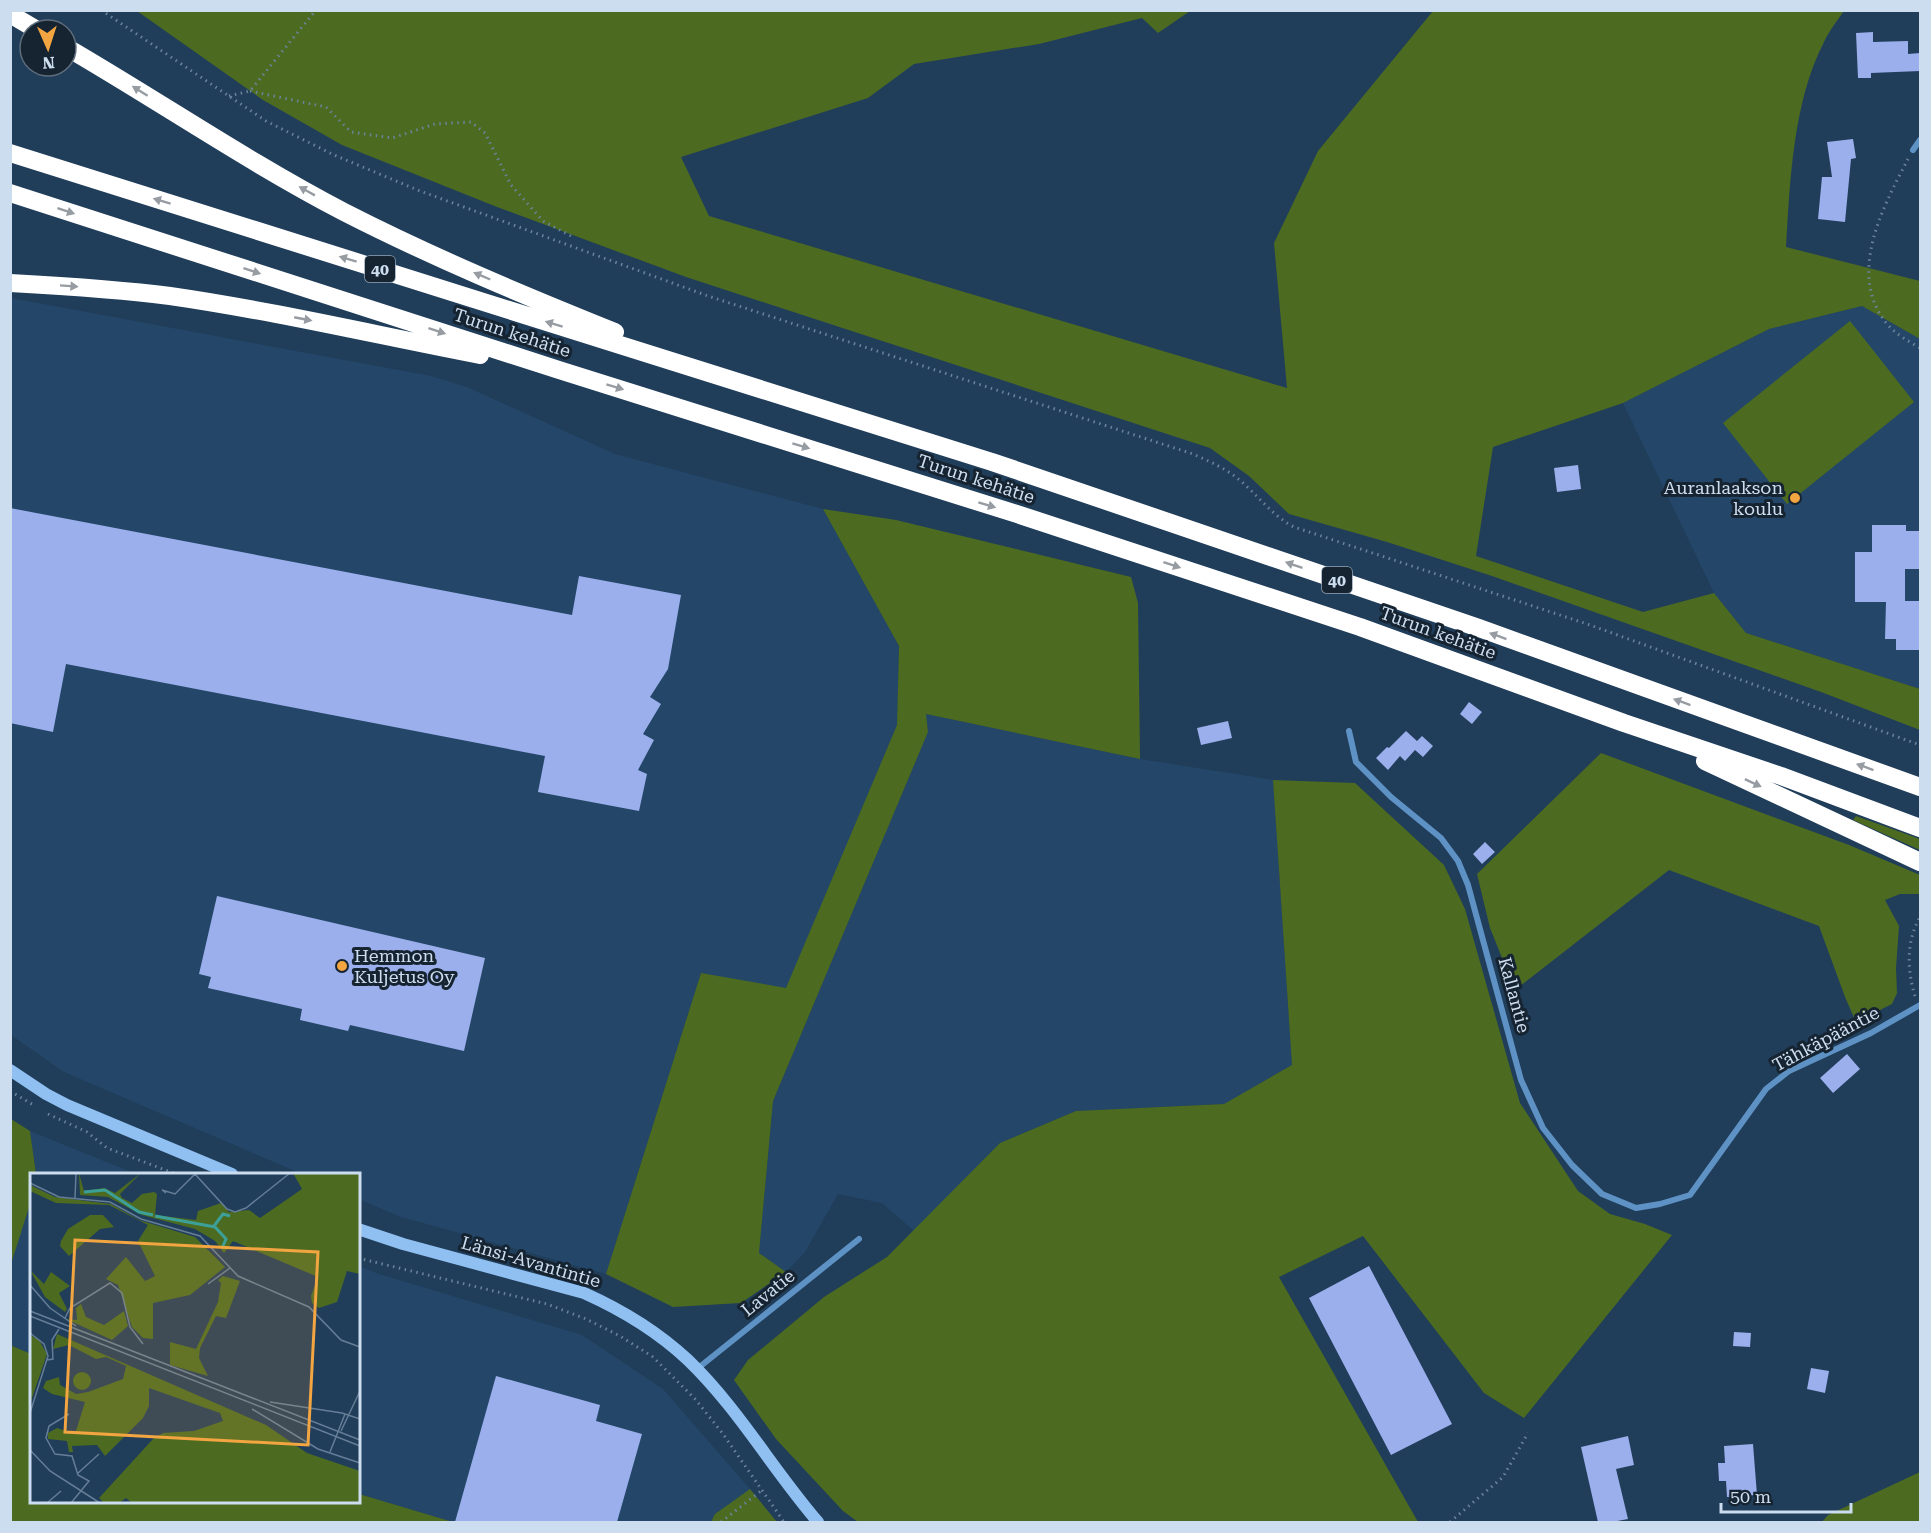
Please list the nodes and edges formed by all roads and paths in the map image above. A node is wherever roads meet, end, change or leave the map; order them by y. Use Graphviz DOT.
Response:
graph roads {
  1 [pos="101,10"];
  2 [pos="316,10"];
  3 [pos="78,54"];
  4 [pos="250,91"];
  5 [pos="229,96"];
  6 [pos="1920,140"];
  7 [pos="1913,150"];
  8 [pos="10,153"];
  9 [pos="10,193"];
  10 [pos="571,236"];
  11 [pos="10,283"];
  12 [pos="1920,348"];
  13 [pos="559,370"];
  14 [pos="750,387"];
  15 [pos="1624,723"];
  16 [pos="1349,732"];
  17 [pos="1920,745"];
  18 [pos="1920,787"];
  19 [pos="1920,828"];
  20 [pos="1920,862"];
  21 [pos="1920,917"];
  22 [pos="1919,1006"];
  23 [pos="10,1070"];
  24 [pos="10,1092"];
  25 [pos="38,1108"];
  26 [pos="48,1114"];
  27 [pos="173,1173"];
  28 [pos="230,1173"];
  29 [pos="1690,1195"];
  30 [pos="360,1230"];
  31 [pos="859,1239"];
  32 [pos="360,1258"];
  33 [pos="696,1370"];
  34 [pos="1528,1433"];
  35 [pos="761,1491"];
  36 [pos="721,1522"];
  37 [pos="784,1522"];
  38 [pos="818,1522"];
  39 [pos="1450,1522"];
  1 -- 5 [label="path"];
  2 -- 4 [label="path"];
  14 -- 3 [label="highway, one-way"];
  4 -- 5 [label="path"];
  4 -- 10 [label="path"];
  5 -- 17 [label="path"];
  6 -- 7 [label="street"];
  7 -- 12 [label="path"];
  14 -- 8 [label="highway, Turun kehätie / 40, one-way"];
  9 -- 13 [label="highway, Turun kehätie / 40, one-way"];
  11 -- 13 [label="highway, one-way"];
  13 -- 15 [label="highway, Turun kehätie / 40, one-way"];
  18 -- 14 [label="highway, Turun kehätie / 40, one-way"];
  15 -- 19 [label="highway, Turun kehätie / 40"];
  15 -- 20 [label="highway, one-way"];
  16 -- 29 [label="street, Kallantie"];
  21 -- 22 [label="path"];
  22 -- 29 [label="street, Tähkäpääntie"];
  23 -- 28 [label="street"];
  24 -- 25 [label="path"];
  26 -- 27 [label="path"];
  30 -- 33 [label="street, Länsi-Avantintie"];
  31 -- 33 [label="street, Lavatie"];
  32 -- 35 [label="path"];
  33 -- 38 [label="street, Länsi-Avantintie"];
  34 -- 39 [label="path"];
  35 -- 36 [label="path"];
  35 -- 37 [label="path"];
}
